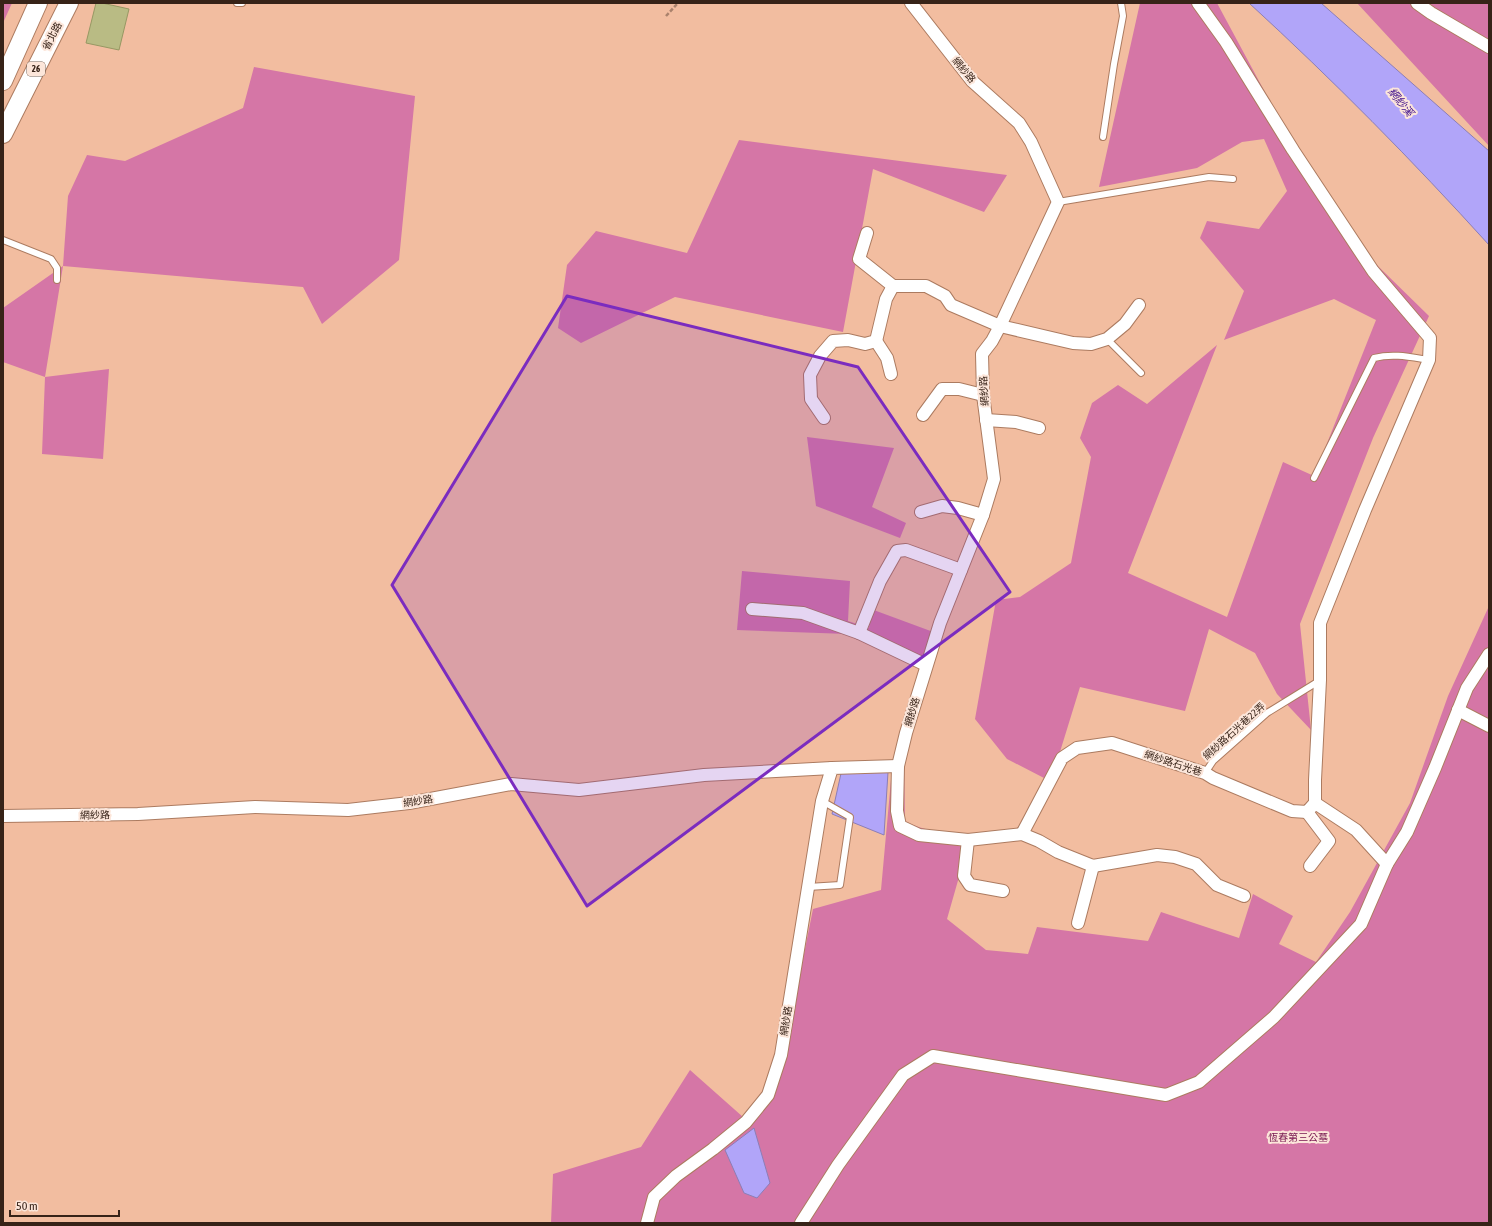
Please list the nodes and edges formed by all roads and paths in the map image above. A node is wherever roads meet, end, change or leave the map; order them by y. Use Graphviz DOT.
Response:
graph roads {
  1 [pos="38,3"];
  2 [pos="69,3"];
  3 [pos="237,3"];
  4 [pos="242,3"];
  5 [pos="678,3"];
  6 [pos="911,3"];
  7 [pos="1120,3"];
  8 [pos="1198,3"];
  9 [pos="1417,3"];
  10 [pos="666,16"];
  11 [pos="1489,47"];
  12 [pos="3,81"];
  13 [pos="3,134"];
  14 [pos="1103,137"];
  15 [pos="1233,179"];
  16 [pos="1058,202"];
  17 [pos="866,233"];
  18 [pos="3,240"];
  19 [pos="56,280"];
  20 [pos="893,286"];
  21 [pos="1139,305"];
  22 [pos="1000,326"];
  23 [pos="1107,339"];
  24 [pos="876,341"];
  25 [pos="1429,360"];
  26 [pos="1141,373"];
  27 [pos="891,374"];
  28 [pos="983,395"];
  29 [pos="923,415"];
  30 [pos="824,418"];
  31 [pos="986,420"];
  32 [pos="1039,428"];
  33 [pos="1314,478"];
  34 [pos="921,512"];
  35 [pos="984,515"];
  36 [pos="962,570"];
  37 [pos="752,609"];
  38 [pos="859,633"];
  39 [pos="1489,654"];
  40 [pos="926,665"];
  41 [pos="1320,680"];
  42 [pos="1458,710"];
  43 [pos="1489,726"];
  44 [pos="898,766"];
  45 [pos="832,768"];
  46 [pos="1205,773"];
  47 [pos="822,801"];
  48 [pos="1315,802"];
  49 [pos="1307,812"];
  50 [pos="3,816"];
  51 [pos="1022,834"];
  52 [pos="968,840"];
  53 [pos="1387,864"];
  54 [pos="1093,866"];
  55 [pos="1310,866"];
  56 [pos="808,887"];
  57 [pos="1003,891"];
  58 [pos="1244,896"];
  59 [pos="1078,923"];
  60 [pos="647,1223"];
  61 [pos="801,1223"];
  1 -- 12 [label="main road, 26"];
  2 -- 13 [label="main road, 省北路 / 26"];
  3 -- 4 [label="lane"];
  5 -- 10 [label="path"];
  6 -- 16 [label="street, 網紗路"];
  7 -- 14 [label="lane"];
  8 -- 25 [label="street"];
  9 -- 11 [label="street"];
  15 -- 16 [label="lane"];
  16 -- 22 [label="street, 網紗路"];
  17 -- 20 [label="street"];
  18 -- 19 [label="lane"];
  20 -- 22 [label="street"];
  20 -- 24 [label="street"];
  21 -- 23 [label="street"];
  22 -- 23 [label="street"];
  22 -- 28 [label="street, 網紗路"];
  23 -- 26 [label="lane"];
  24 -- 27 [label="street"];
  24 -- 30 [label="street"];
  25 -- 33 [label="lane"];
  25 -- 41 [label="street"];
  28 -- 29 [label="street"];
  28 -- 31 [label="street, 網紗路"];
  31 -- 32 [label="street"];
  31 -- 35 [label="street, 網紗路"];
  34 -- 35 [label="street"];
  35 -- 36 [label="street, 網紗路"];
  36 -- 38 [label="street"];
  36 -- 40 [label="street, 網紗路"];
  37 -- 38 [label="street"];
  38 -- 40 [label="street"];
  39 -- 42 [label="street"];
  40 -- 44 [label="street, 網紗路"];
  41 -- 46 [label="lane, 網紗路石光巷22弄"];
  41 -- 48 [label="street"];
  42 -- 43 [label="street"];
  42 -- 53 [label="street"];
  44 -- 45 [label="street, 網紗路"];
  44 -- 52 [label="street"];
  45 -- 47 [label="street, 網紗路"];
  45 -- 50 [label="street, 網紗路"];
  46 -- 49 [label="street, 網紗路石光巷"];
  46 -- 51 [label="street, 網紗路石光巷"];
  47 -- 56 [label="street, 網紗路"];
  47 -- 56 [label="lane"];
  48 -- 49 [label="street"];
  48 -- 53 [label="street"];
  49 -- 55 [label="street"];
  51 -- 52 [label="street"];
  51 -- 54 [label="street"];
  52 -- 57 [label="street"];
  53 -- 61 [label="street"];
  54 -- 58 [label="street"];
  54 -- 59 [label="street"];
  56 -- 60 [label="street, 網紗路"];
}
